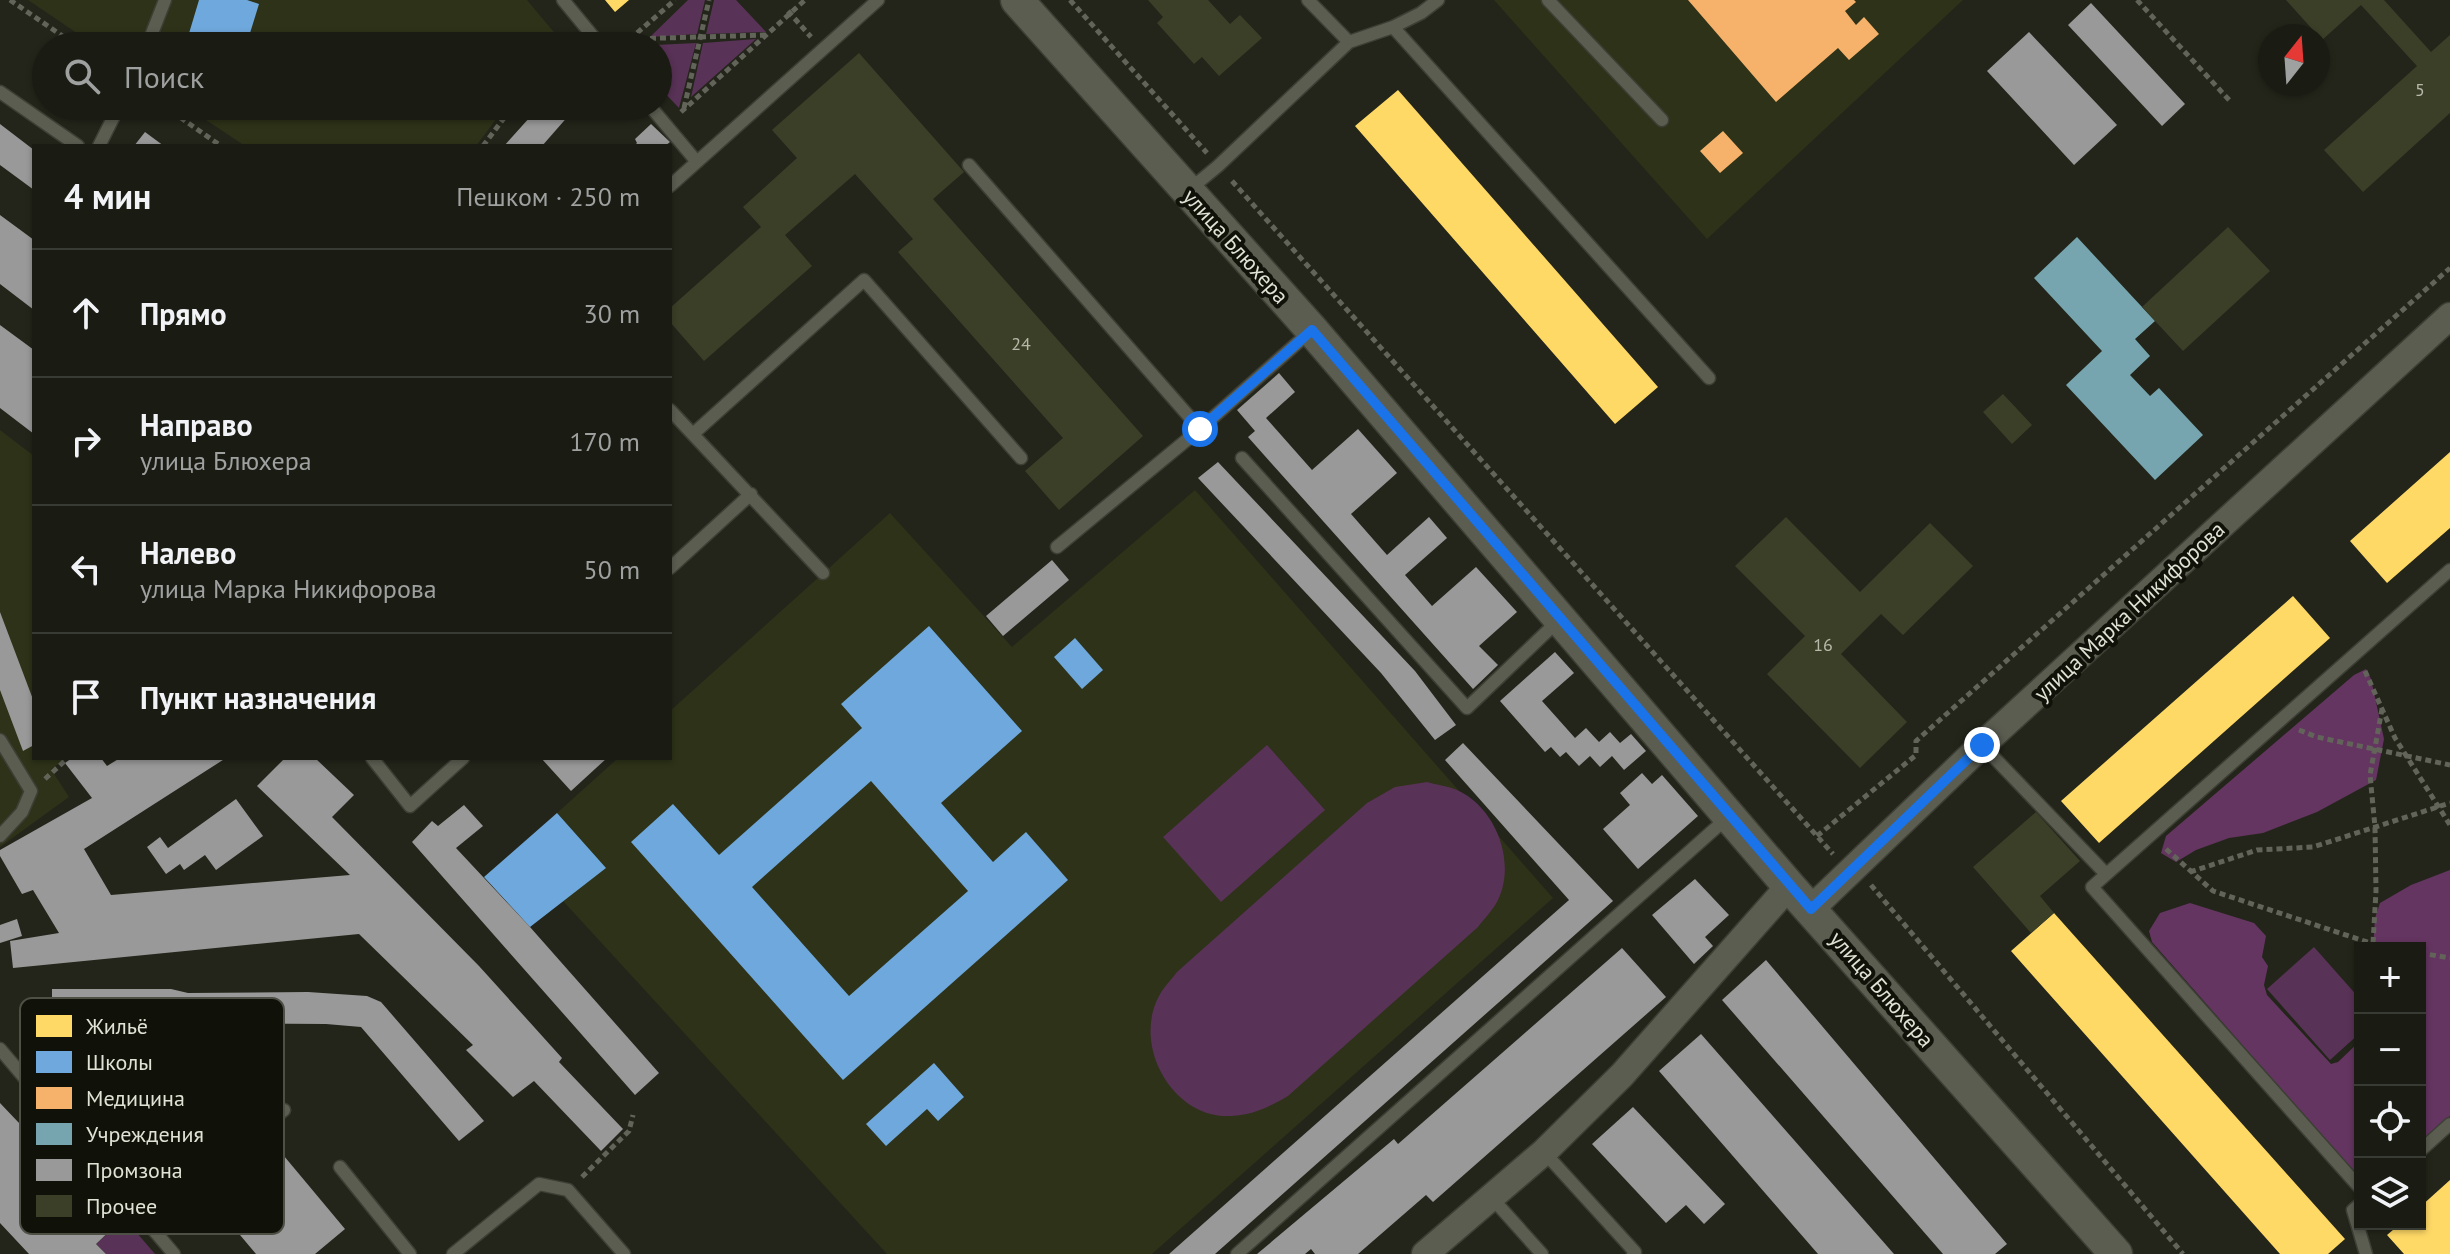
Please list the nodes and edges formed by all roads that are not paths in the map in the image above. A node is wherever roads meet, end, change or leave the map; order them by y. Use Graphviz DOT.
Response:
graph roads {
  1 [pos="165,0"];
  2 [pos="563,0"];
  3 [pos="878,0"];
  4 [pos="1017,0"];
  5 [pos="1308,0"];
  6 [pos="1438,0"];
  7 [pos="1548,0"];
  8 [pos="1393,27"];
  9 [pos="152,32"];
  10 [pos="589,32"];
  11 [pos="1349,42"];
  12 [pos="0,92"];
  13 [pos="32,114"];
  14 [pos="40,120"];
  15 [pos="112,120"];
  16 [pos="662,120"];
  17 [pos="1662,120"];
  18 [pos="75,144"];
  19 [pos="100,144"];
  20 [pos="697,162"];
  21 [pos="969,165"];
  22 [pos="672,184"];
  23 [pos="1186,192"];
  24 [pos="2450,316"];
  25 [pos="1312,330"];
  26 [pos="1709,378"];
  27 [pos="672,412"];
  28 [pos="1200,429"];
  29 [pos="693,434"];
  30 [pos="1021,458"];
  31 [pos="1242,458"];
  32 [pos="751,494"];
  33 [pos="1057,547"];
  34 [pos="672,566"];
  35 [pos="2450,570"];
  36 [pos="823,573"];
  37 [pos="1561,619"];
  38 [pos="0,740"];
  39 [pos="1982,745"];
  40 [pos="374,760"];
  41 [pos="461,760"];
  42 [pos="1730,816"];
  43 [pos="0,836"];
  44 [pos="2106,874"];
  45 [pos="1789,886"];
  46 [pos="1811,909"];
  47 [pos="0,1049"];
  48 [pos="20,1072"];
  49 [pos="2450,1124"];
  50 [pos="2426,1146"];
  51 [pos="1544,1152"];
  52 [pos="340,1167"];
  53 [pos="2354,1181"];
  54 [pos="1491,1197"];
  55 [pos="2359,1230"];
  56 [pos="157,1234"];
  57 [pos="1635,1253"];
  58 [pos="174,1254"];
  59 [pos="410,1254"];
  60 [pos="453,1254"];
  61 [pos="624,1254"];
  62 [pos="1237,1254"];
  63 [pos="1425,1254"];
  64 [pos="1542,1254"];
  65 [pos="2116,1254"];
  66 [pos="2366,1254"];
  1 -- 9 [label="lane"];
  2 -- 10 [label="lane"];
  3 -- 20 [label="lane"];
  4 -- 23 [label="street, улица Блюхера"];
  5 -- 11 [label="lane"];
  6 -- 8 [label="lane"];
  7 -- 17 [label="lane"];
  8 -- 11 [label="lane"];
  8 -- 26 [label="lane"];
  11 -- 23 [label="lane"];
  12 -- 13 [label="lane"];
  14 -- 18 [label="lane"];
  15 -- 19 [label="lane"];
  16 -- 20 [label="lane"];
  20 -- 22 [label="lane"];
  21 -- 28 [label="lane"];
  23 -- 25 [label="street, улица Блюхера"];
  24 -- 39 [label="street, улица Марка Никифорова"];
  25 -- 28 [label="lane"];
  25 -- 37 [label="street, улица Блюхера"];
  27 -- 29 [label="lane"];
  28 -- 33 [label="lane"];
  29 -- 30 [label="lane"];
  29 -- 32 [label="lane"];
  31 -- 37 [label="lane"];
  32 -- 34 [label="lane"];
  32 -- 36 [label="lane"];
  35 -- 44 [label="lane"];
  37 -- 42 [label="street, улица Блюхера"];
  38 -- 43 [label="lane"];
  39 -- 44 [label="lane"];
  39 -- 46 [label="street, улица Марка Никифорова"];
  40 -- 41 [label="lane"];
  42 -- 45 [label="street, улица Блюхера"];
  42 -- 62 [label="lane"];
  44 -- 53 [label="lane"];
  45 -- 46 [label="street, улица Блюхера"];
  45 -- 51 [label="street"];
  46 -- 65 [label="street, улица Блюхера"];
  47 -- 48 [label="lane"];
  49 -- 50 [label="lane"];
  51 -- 54 [label="street"];
  51 -- 57 [label="lane"];
  52 -- 59 [label="lane"];
  54 -- 63 [label="street"];
  54 -- 64 [label="lane"];
  55 -- 66 [label="lane"];
  56 -- 58 [label="lane"];
  60 -- 61 [label="lane"];
}
